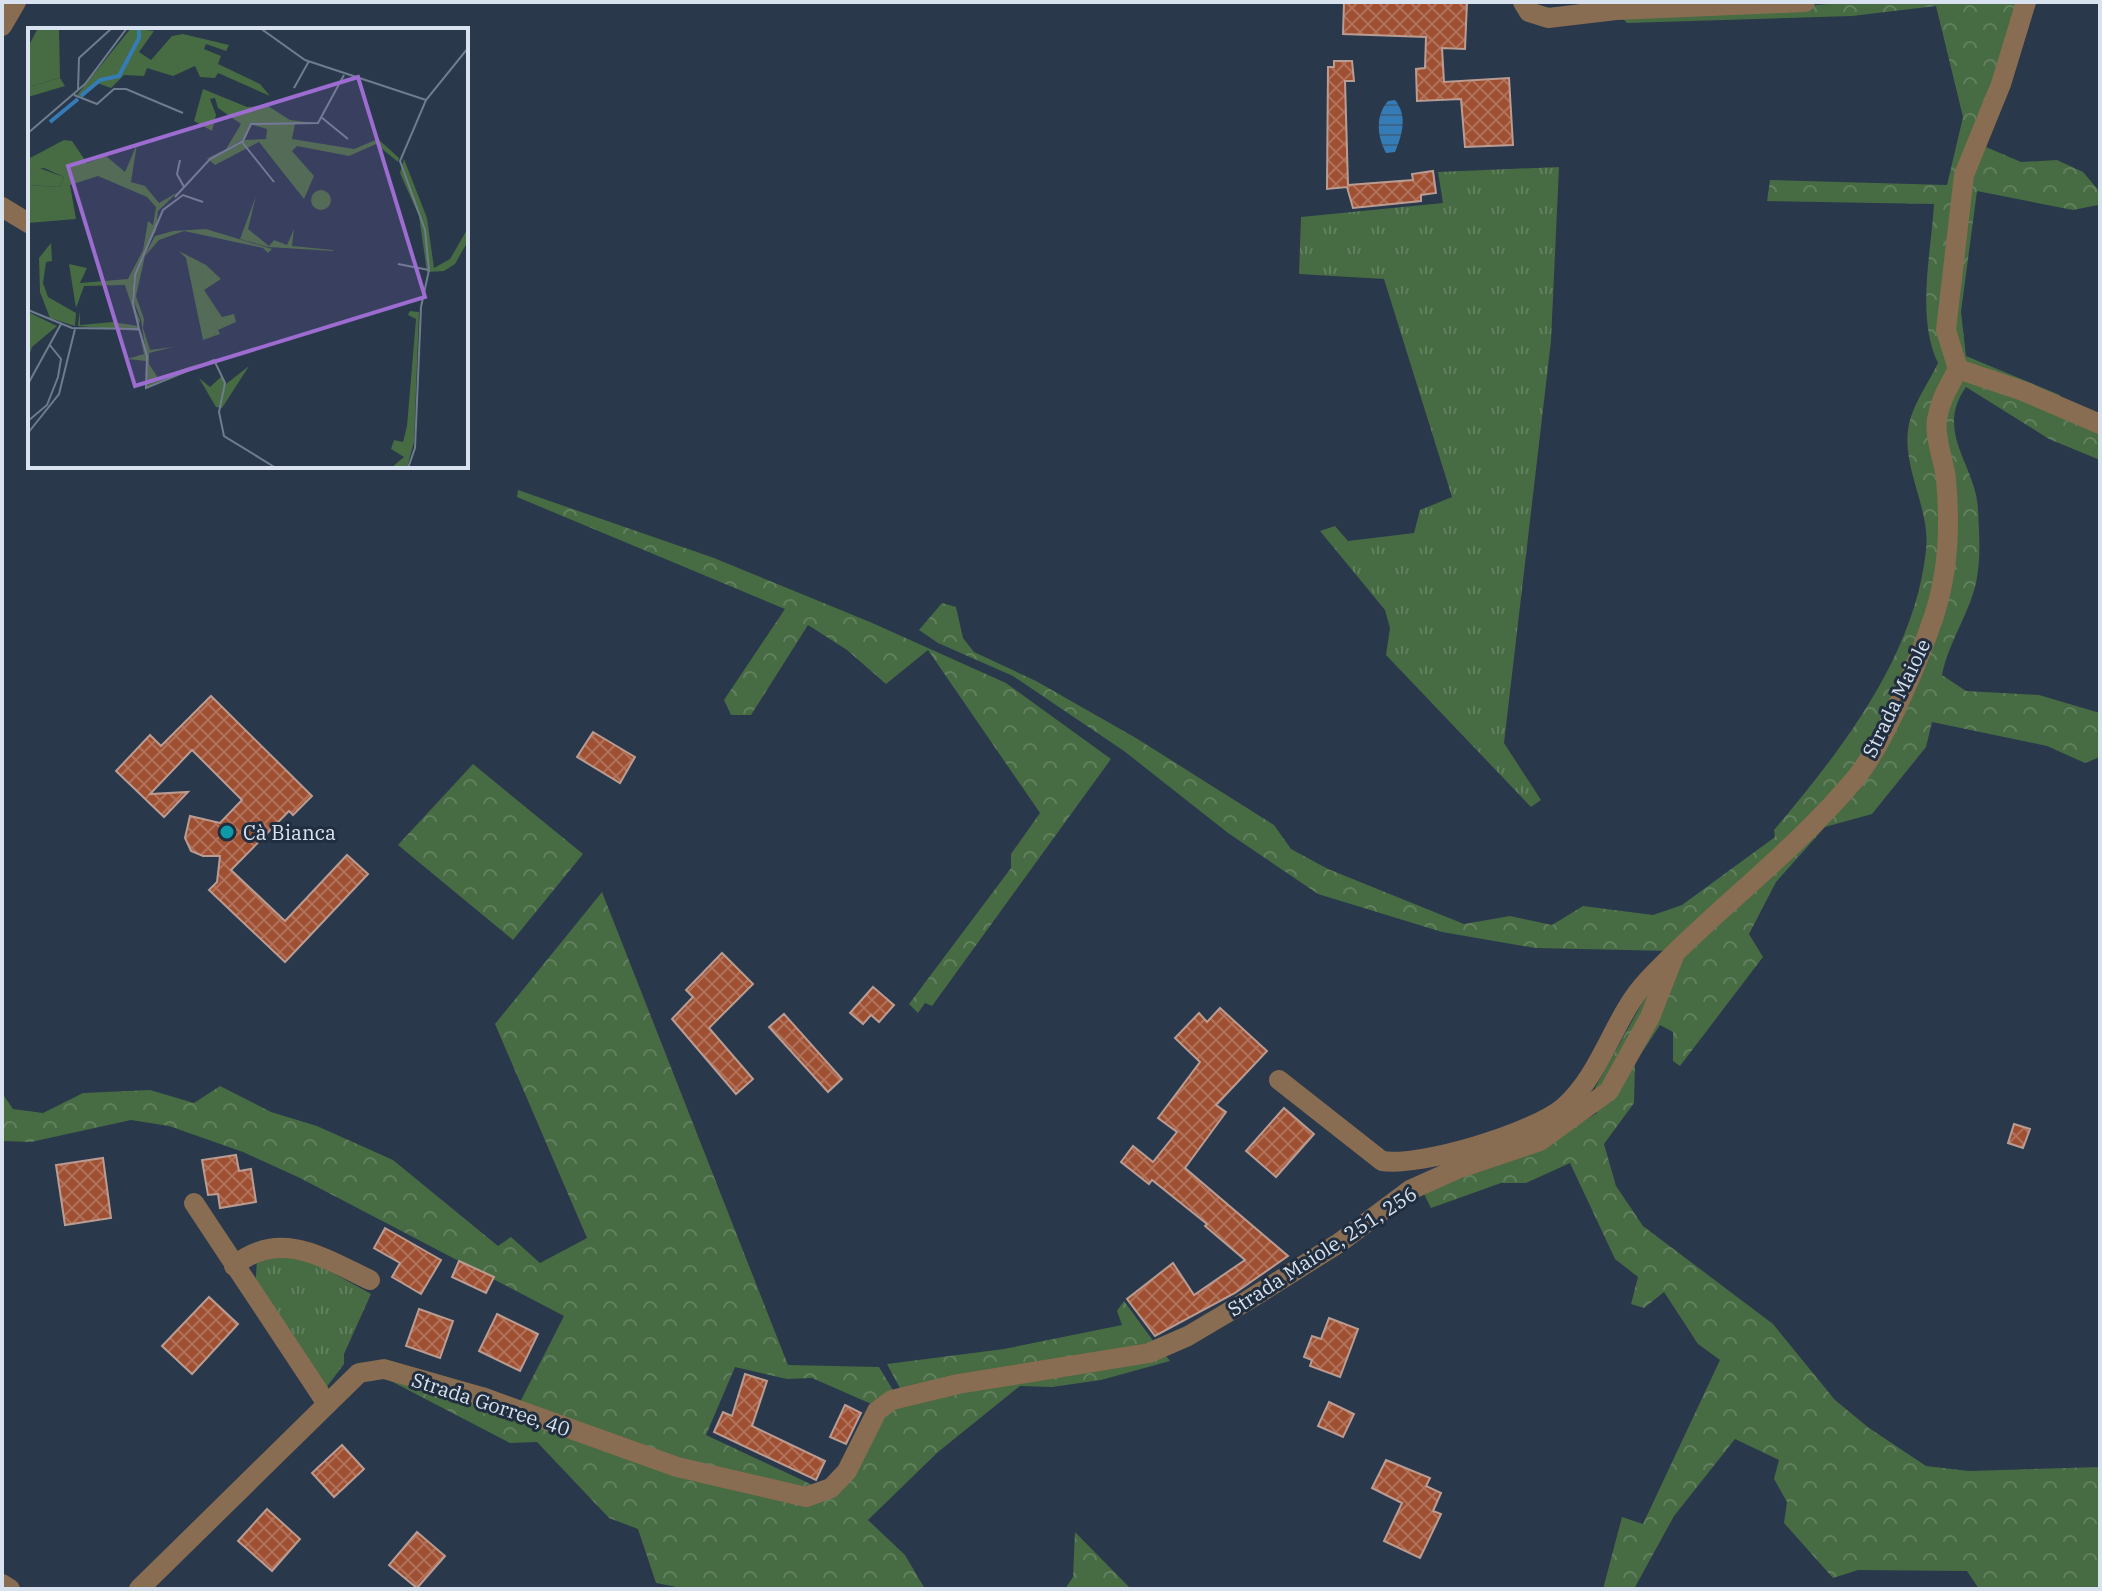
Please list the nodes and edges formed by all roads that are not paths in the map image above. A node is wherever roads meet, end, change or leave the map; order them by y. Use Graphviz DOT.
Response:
graph roads {
  1 [pos="16,2"];
  2 [pos="1523,2"];
  3 [pos="1805,2"];
  4 [pos="2026,2"];
  5 [pos="2,26"];
  6 [pos="2,207"];
  7 [pos="28,223"];
  8 [pos="1958,369"];
  9 [pos="2100,424"];
  10 [pos="1674,956"];
  11 [pos="1279,1080"];
  12 [pos="194,1203"];
  13 [pos="234,1266"];
  14 [pos="370,1280"];
  15 [pos="327,1404"];
  16 [pos="877,1411"];
  17 [pos="2,1584"];
  18 [pos="10,1589"];
  19 [pos="139,1589"];
  1 -- 5 [label="street"];
  2 -- 3 [label="street"];
  4 -- 8 [label="street"];
  6 -- 7 [label="street"];
  8 -- 9 [label="street"];
  8 -- 10 [label="street, Strada Maiole"];
  10 -- 11 [label="street, Strada Maiole"];
  10 -- 16 [label="street, Strada Maiole, 251, 256"];
  12 -- 13 [label="street"];
  13 -- 14 [label="street"];
  13 -- 15 [label="street"];
  15 -- 16 [label="street, Strada Gorree, 40"];
  15 -- 19 [label="street, Strada Gorree, 40"];
  17 -- 18 [label="street"];
}
